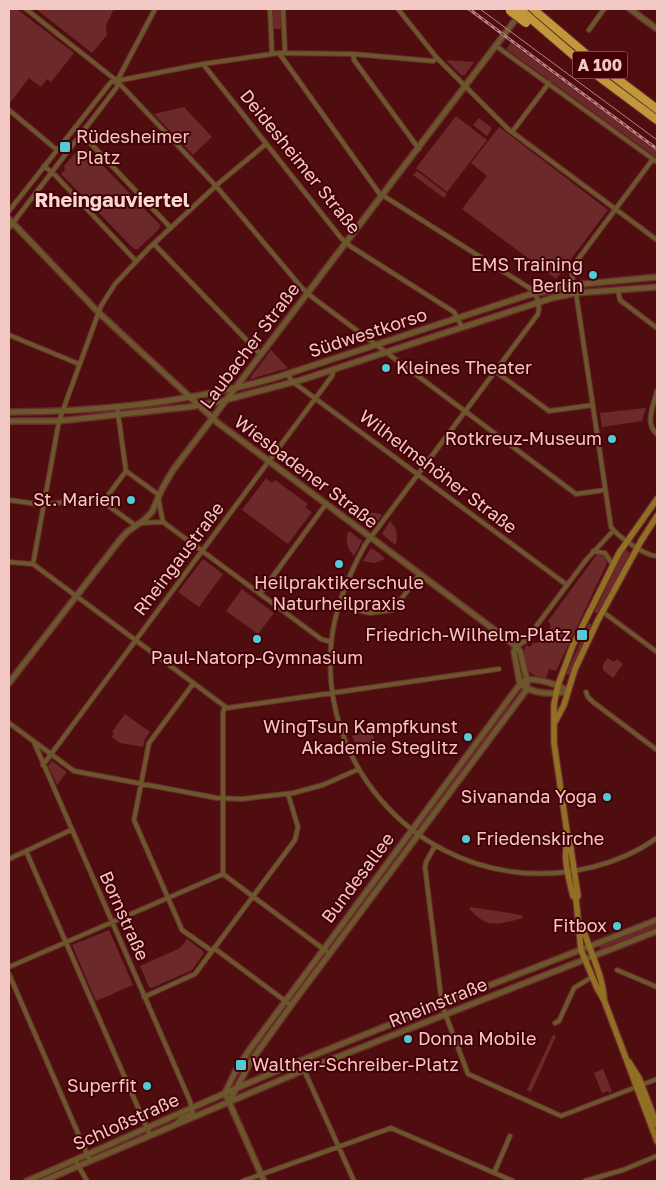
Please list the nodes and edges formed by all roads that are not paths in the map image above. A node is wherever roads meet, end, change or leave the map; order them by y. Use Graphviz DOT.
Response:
graph roads {
  1 [pos="26,9"];
  2 [pos="155,9"];
  3 [pos="270,9"];
  4 [pos="283,9"];
  5 [pos="398,9"];
  6 [pos="520,9"];
  7 [pos="524,9"];
  8 [pos="604,9"];
  9 [pos="630,9"];
  10 [pos="509,10"];
  11 [pos="535,10"];
  12 [pos="528,21"];
  13 [pos="657,29"];
  14 [pos="589,30"];
  15 [pos="496,46"];
  16 [pos="279,53"];
  17 [pos="284,53"];
  18 [pos="272,54"];
  19 [pos="353,54"];
  20 [pos="437,58"];
  21 [pos="203,64"];
  22 [pos="117,81"];
  23 [pos="549,83"];
  24 [pos="466,87"];
  25 [pos="657,109"];
  26 [pos="9,110"];
  27 [pos="657,120"];
  28 [pos="75,128"];
  29 [pos="512,132"];
  30 [pos="80,135"];
  31 [pos="266,144"];
  32 [pos="419,148"];
  33 [pos="57,150"];
  34 [pos="655,160"];
  35 [pos="44,166"];
  36 [pos="51,172"];
  37 [pos="216,186"];
  38 [pos="383,196"];
  39 [pos="616,209"];
  40 [pos="9,211"];
  41 [pos="11,220"];
  42 [pos="9,228"];
  43 [pos="170,228"];
  44 [pos="657,240"];
  45 [pos="154,244"];
  46 [pos="346,244"];
  47 [pos="136,261"];
  48 [pos="657,277"];
  49 [pos="617,280"];
  50 [pos="574,285"];
  51 [pos="657,287"];
  52 [pos="618,290"];
  53 [pos="308,293"];
  54 [pos="535,293"];
  55 [pos="576,293"];
  56 [pos="538,302"];
  57 [pos="98,312"];
  58 [pos="459,318"];
  59 [pos="462,327"];
  60 [pos="657,328"];
  61 [pos="9,335"];
  62 [pos="376,345"];
  63 [pos="386,352"];
  64 [pos="261,355"];
  65 [pos="79,364"];
  66 [pos="334,369"];
  67 [pos="496,371"];
  68 [pos="287,374"];
  69 [pos="293,382"];
  70 [pos="235,388"];
  71 [pos="657,391"];
  72 [pos="190,398"];
  73 [pos="315,398"];
  74 [pos="227,400"];
  75 [pos="593,405"];
  76 [pos="117,406"];
  77 [pos="198,406"];
  78 [pos="466,411"];
  79 [pos="9,412"];
  80 [pos="62,412"];
  81 [pos="118,415"];
  82 [pos="212,419"];
  83 [pos="9,421"];
  84 [pos="59,421"];
  85 [pos="657,434"];
  86 [pos="269,461"];
  87 [pos="126,471"];
  88 [pos="418,475"];
  89 [pos="605,490"];
  90 [pos="159,496"];
  91 [pos="657,499"];
  92 [pos="9,500"];
  93 [pos="103,502"];
  94 [pos="326,504"];
  95 [pos="44,505"];
  96 [pos="657,516"];
  97 [pos="162,522"];
  98 [pos="638,524"];
  99 [pos="136,525"];
  100 [pos="613,531"];
  101 [pos="647,531"];
  102 [pos="372,538"];
  103 [pos="627,540"];
  104 [pos="637,548"];
  105 [pos="202,551"];
  106 [pos="593,551"];
  107 [pos="657,556"];
  108 [pos="9,562"];
  109 [pos="32,564"];
  110 [pos="613,565"];
  111 [pos="420,574"];
  112 [pos="567,585"];
  113 [pos="260,594"];
  114 [pos="75,597"];
  115 [pos="338,606"];
  116 [pos="602,612"];
  117 [pos="135,641"];
  118 [pos="331,642"];
  119 [pos="516,647"];
  120 [pos="657,652"];
  121 [pos="500,669"];
  122 [pos="527,680"];
  123 [pos="9,683"];
  124 [pos="193,684"];
  125 [pos="520,684"];
  126 [pos="558,685"];
  127 [pos="527,689"];
  128 [pos="568,691"];
  129 [pos="586,692"];
  130 [pos="332,694"];
  131 [pos="556,694"];
  132 [pos="225,707"];
  133 [pos="9,723"];
  134 [pos="555,723"];
  135 [pos="34,742"];
  136 [pos="657,750"];
  137 [pos="51,754"];
  138 [pos="43,765"];
  139 [pos="359,769"];
  140 [pos="141,784"];
  141 [pos="288,794"];
  142 [pos="222,798"];
  143 [pos="71,830"];
  144 [pos="412,830"];
  145 [pos="419,834"];
  146 [pos="657,838"];
  147 [pos="435,846"];
  148 [pos="26,851"];
  149 [pos="9,859"];
  150 [pos="575,871"];
  151 [pos="222,874"];
  152 [pos="253,897"];
  153 [pos="168,898"];
  154 [pos="657,920"];
  155 [pos="112,922"];
  156 [pos="579,923"];
  157 [pos="657,931"];
  158 [pos="66,942"];
  159 [pos="589,947"];
  160 [pos="323,949"];
  161 [pos="213,950"];
  162 [pos="581,950"];
  163 [pos="330,954"];
  164 [pos="593,956"];
  165 [pos="584,959"];
  166 [pos="9,967"];
  167 [pos="617,970"];
  168 [pos="9,974"];
  169 [pos="592,977"];
  170 [pos="657,987"];
  171 [pos="144,996"];
  172 [pos="604,1000"];
  173 [pos="286,1001"];
  174 [pos="442,1005"];
  175 [pos="291,1006"];
  176 [pos="445,1015"];
  177 [pos="555,1023"];
  178 [pos="300,1061"];
  179 [pos="304,1070"];
  180 [pos="657,1079"];
  181 [pos="639,1086"];
  182 [pos="237,1088"];
  183 [pos="225,1093"];
  184 [pos="190,1101"];
  185 [pos="229,1102"];
  186 [pos="202,1103"];
  187 [pos="191,1108"];
  188 [pos="176,1124"];
  189 [pos="657,1125"];
  190 [pos="148,1128"];
  191 [pos="150,1135"];
  192 [pos="510,1136"];
  193 [pos="657,1141"];
  194 [pos="338,1146"];
  195 [pos="88,1155"];
  196 [pos="657,1156"];
  197 [pos="75,1160"];
  198 [pos="90,1161"];
  199 [pos="78,1166"];
  200 [pos="494,1173"];
  201 [pos="261,1175"];
  202 [pos="27,1181"];
  203 [pos="43,1181"];
  204 [pos="86,1181"];
  205 [pos="243,1181"];
  206 [pos="264,1181"];
  207 [pos="354,1181"];
  208 [pos="513,1181"];
  209 [pos="585,1181"];
  1 -- 22 [label="street"];
  2 -- 22 [label="street"];
  3 -- 18 [label="street"];
  4 -- 17 [label="street"];
  5 -- 20 [label="street"];
  6 -- 12 [label="highway, A 100, bridge"];
  7 -- 15 [label="street, Laubacher Straße"];
  8 -- 14 [label="street"];
  9 -- 13 [label="street"];
  10 -- 12 [label="highway, bridge"];
  11 -- 25 [label="highway, A 100"];
  12 -- 27 [label="highway, A 100"];
  15 -- 23 [label="street"];
  15 -- 24 [label="street, Laubacher Straße"];
  16 -- 17 [label="street"];
  16 -- 18 [label="street"];
  16 -- 38 [label="street"];
  17 -- 19 [label="street"];
  18 -- 21 [label="street"];
  19 -- 20 [label="street"];
  19 -- 32 [label="street"];
  20 -- 24 [label="street"];
  21 -- 22 [label="street"];
  21 -- 31 [label="street, Deidesheimer Straße"];
  22 -- 28 [label="street"];
  22 -- 30 [label="street"];
  22 -- 37 [label="street"];
  23 -- 29 [label="street"];
  23 -- 34 [label="street"];
  24 -- 29 [label="street"];
  24 -- 32 [label="street, Laubacher Straße"];
  26 -- 33 [label="street"];
  28 -- 30 [label="street"];
  28 -- 33 [label="street"];
  29 -- 39 [label="street"];
  30 -- 36 [label="street"];
  30 -- 43 [label="street"];
  31 -- 37 [label="street"];
  31 -- 46 [label="street, Deidesheimer Straße"];
  32 -- 38 [label="street, Laubacher Straße"];
  33 -- 35 [label="street"];
  34 -- 39 [label="street"];
  35 -- 36 [label="street"];
  35 -- 40 [label="street"];
  36 -- 41 [label="street"];
  36 -- 47 [label="street"];
  37 -- 43 [label="street"];
  37 -- 53 [label="street"];
  38 -- 46 [label="street, Laubacher Straße"];
  38 -- 54 [label="street"];
  39 -- 44 [label="street"];
  39 -- 50 [label="street"];
  41 -- 42 [label="street"];
  41 -- 57 [label="street, Wiesbadener Straße"];
  43 -- 45 [label="street"];
  45 -- 47 [label="street"];
  45 -- 64 [label="street"];
  46 -- 53 [label="street, Laubacher Straße"];
  46 -- 58 [label="street, Deidesheimer Straße"];
  47 -- 57 [label="street"];
  48 -- 49 [label="street, Südwestkorso"];
  49 -- 50 [label="street, Südwestkorso"];
  49 -- 52 [label="street"];
  50 -- 54 [label="street, Südwestkorso"];
  51 -- 52 [label="street, Südwestkorso"];
  52 -- 55 [label="street, Südwestkorso"];
  52 -- 60 [label="street"];
  53 -- 62 [label="street"];
  53 -- 64 [label="street, Laubacher Straße"];
  54 -- 56 [label="street"];
  54 -- 58 [label="street, Südwestkorso"];
  55 -- 56 [label="street, Südwestkorso"];
  55 -- 75 [label="street"];
  56 -- 59 [label="street, Südwestkorso"];
  56 -- 67 [label="street"];
  57 -- 65 [label="street"];
  57 -- 72 [label="street, Wiesbadener Straße"];
  58 -- 59 [label="street"];
  58 -- 62 [label="street, Südwestkorso"];
  59 -- 63 [label="street, Südwestkorso"];
  61 -- 65 [label="street"];
  62 -- 63 [label="street"];
  62 -- 68 [label="street, Südwestkorso"];
  63 -- 66 [label="street, Südwestkorso"];
  63 -- 78 [label="street"];
  64 -- 70 [label="street, Laubacher Straße"];
  65 -- 80 [label="street"];
  66 -- 69 [label="street, Südwestkorso"];
  66 -- 73 [label="street, Rheingaustraße"];
  67 -- 75 [label="street"];
  67 -- 78 [label="street"];
  68 -- 69 [label="street"];
  68 -- 70 [label="street, Südwestkorso"];
  69 -- 73 [label="street, Wilhelmshöher Straße"];
  69 -- 74 [label="street, Südwestkorso"];
  70 -- 72 [label="street, Südwestkorso"];
  70 -- 74 [label="street, Laubacher Straße"];
  71 -- 85 [label="street"];
  72 -- 76 [label="street, Südwestkorso"];
  72 -- 77 [label="street, Wiesbadener Straße"];
  73 -- 86 [label="street, Rheingaustraße"];
  73 -- 88 [label="street, Wilhelmshöher Straße"];
  74 -- 77 [label="street, Südwestkorso"];
  74 -- 82 [label="street, Laubacher Straße"];
  75 -- 89 [label="street"];
  76 -- 80 [label="street, Südwestkorso"];
  76 -- 81 [label="street"];
  77 -- 81 [label="street, Südwestkorso"];
  77 -- 82 [label="street, Wiesbadener Straße"];
  78 -- 88 [label="street"];
  78 -- 89 [label="street"];
  79 -- 80 [label="street, Südwestkorso"];
  80 -- 84 [label="street"];
  81 -- 84 [label="street, Südwestkorso"];
  81 -- 87 [label="street"];
  82 -- 86 [label="street, Wiesbadener Straße"];
  82 -- 90 [label="street, Laubacher Straße"];
  83 -- 84 [label="street, Südwestkorso"];
  84 -- 95 [label="street"];
  86 -- 94 [label="street, Wiesbadener Straße"];
  86 -- 105 [label="street, Rheingaustraße"];
  87 -- 90 [label="street"];
  87 -- 93 [label="street"];
  88 -- 102 [label="street"];
  88 -- 112 [label="street, Wilhelmshöher Straße"];
  89 -- 100 [label="street"];
  90 -- 97 [label="street"];
  90 -- 99 [label="street, Laubacher Straße"];
  91 -- 98 [label="main road"];
  92 -- 95 [label="street"];
  93 -- 95 [label="street"];
  93 -- 99 [label="street"];
  94 -- 102 [label="street, Wiesbadener Straße"];
  94 -- 113 [label="street"];
  95 -- 109 [label="street"];
  96 -- 101 [label="main road"];
  97 -- 99 [label="street"];
  97 -- 105 [label="street"];
  98 -- 101 [label="main road"];
  98 -- 103 [label="main road"];
  99 -- 114 [label="street, Laubacher Straße"];
  100 -- 103 [label="street"];
  100 -- 106 [label="street"];
  101 -- 104 [label="main road"];
  102 -- 111 [label="street, Wiesbadener Straße"];
  102 -- 115 [label="street"];
  103 -- 104 [label="street"];
  103 -- 110 [label="main road"];
  104 -- 107 [label="street"];
  104 -- 116 [label="main road"];
  105 -- 113 [label="street"];
  105 -- 117 [label="street, Rheingaustraße"];
  106 -- 110 [label="street"];
  106 -- 112 [label="street"];
  108 -- 109 [label="street"];
  109 -- 114 [label="street"];
  110 -- 126 [label="main road"];
  111 -- 115 [label="street"];
  111 -- 119 [label="street, Wiesbadener Straße"];
  112 -- 119 [label="street"];
  113 -- 118 [label="street"];
  114 -- 117 [label="street"];
  114 -- 123 [label="street, Laubacher Straße"];
  115 -- 118 [label="street"];
  116 -- 120 [label="street"];
  116 -- 128 [label="main road"];
  117 -- 124 [label="street"];
  117 -- 137 [label="street, Rheingaustraße"];
  118 -- 130 [label="street"];
  119 -- 122 [label="street"];
  119 -- 125 [label="street"];
  121 -- 130 [label="street"];
  122 -- 125 [label="street"];
  122 -- 126 [label="street"];
  122 -- 127 [label="street"];
  124 -- 132 [label="street"];
  124 -- 140 [label="street"];
  125 -- 127 [label="street"];
  125 -- 144 [label="street, Bundesallee"];
  126 -- 128 [label="street"];
  126 -- 131 [label="main road"];
  127 -- 131 [label="street"];
  127 -- 145 [label="street, Bundesallee"];
  128 -- 131 [label="street"];
  128 -- 134 [label="main road"];
  129 -- 136 [label="street"];
  130 -- 132 [label="street"];
  130 -- 139 [label="street"];
  131 -- 134 [label="main road"];
  132 -- 142 [label="street"];
  133 -- 135 [label="street"];
  134 -- 150 [label="main road"];
  135 -- 137 [label="street"];
  135 -- 138 [label="street, Bornstraße"];
  137 -- 138 [label="street, Rheingaustraße"];
  137 -- 140 [label="street"];
  138 -- 143 [label="street, Bornstraße"];
  139 -- 141 [label="street"];
  139 -- 144 [label="street"];
  140 -- 142 [label="street"];
  140 -- 153 [label="street"];
  141 -- 142 [label="street"];
  141 -- 152 [label="street"];
  142 -- 151 [label="street"];
  143 -- 148 [label="street"];
  143 -- 155 [label="street, Bornstraße"];
  144 -- 145 [label="street"];
  144 -- 160 [label="street, Bundesallee"];
  145 -- 147 [label="street"];
  145 -- 163 [label="street, Bundesallee"];
  146 -- 150 [label="street"];
  147 -- 150 [label="street"];
  147 -- 174 [label="street"];
  148 -- 149 [label="street"];
  148 -- 158 [label="street"];
  150 -- 156 [label="main road"];
  151 -- 152 [label="street"];
  151 -- 153 [label="street"];
  152 -- 160 [label="street"];
  152 -- 161 [label="street"];
  153 -- 155 [label="street"];
  153 -- 161 [label="street"];
  154 -- 159 [label="street, Rheinstraße"];
  155 -- 158 [label="street"];
  155 -- 171 [label="street, Bornstraße"];
  156 -- 159 [label="main road"];
  156 -- 162 [label="main road"];
  157 -- 164 [label="street, Rheinstraße"];
  158 -- 166 [label="street"];
  158 -- 190 [label="street"];
  159 -- 162 [label="street, Rheinstraße"];
  159 -- 164 [label="main road"];
  160 -- 163 [label="street"];
  160 -- 173 [label="street, Bundesallee"];
  161 -- 171 [label="street"];
  161 -- 173 [label="street"];
  162 -- 165 [label="main road"];
  162 -- 174 [label="street, Rheinstraße"];
  163 -- 175 [label="street, Bundesallee"];
  164 -- 165 [label="street, Rheinstraße"];
  164 -- 172 [label="main road"];
  165 -- 169 [label="main road"];
  165 -- 176 [label="street, Rheinstraße"];
  167 -- 170 [label="street"];
  168 -- 195 [label="street"];
  169 -- 172 [label="main road"];
  169 -- 177 [label="street"];
  171 -- 184 [label="street, Bornstraße"];
  172 -- 181 [label="main road"];
  173 -- 175 [label="street"];
  173 -- 183 [label="street, Bundesallee"];
  174 -- 176 [label="street"];
  174 -- 178 [label="street, Rheinstraße"];
  175 -- 182 [label="street, Bundesallee"];
  176 -- 179 [label="street, Rheinstraße"];
  176 -- 181 [label="street"];
  178 -- 179 [label="street"];
  178 -- 182 [label="street, Rheinstraße"];
  179 -- 185 [label="street, Rheinstraße"];
  179 -- 194 [label="street"];
  180 -- 181 [label="street"];
  181 -- 189 [label="main road"];
  181 -- 193 [label="main road"];
  182 -- 183 [label="street, Schloßstraße"];
  182 -- 185 [label="street"];
  183 -- 185 [label="street"];
  183 -- 186 [label="street, Schloßstraße"];
  184 -- 186 [label="street"];
  184 -- 187 [label="street, Bornstraße"];
  185 -- 188 [label="street, Schloßstraße"];
  185 -- 201 [label="street"];
  186 -- 187 [label="street, Schloßstraße"];
  187 -- 188 [label="street"];
  187 -- 190 [label="street, Schloßstraße"];
  188 -- 191 [label="street, Schloßstraße"];
  190 -- 191 [label="street"];
  190 -- 195 [label="street, Schloßstraße"];
  191 -- 198 [label="street, Schloßstraße"];
  192 -- 200 [label="street"];
  194 -- 200 [label="street"];
  194 -- 201 [label="street"];
  194 -- 207 [label="street"];
  195 -- 197 [label="street, Schloßstraße"];
  195 -- 198 [label="street"];
  196 -- 209 [label="street"];
  197 -- 199 [label="street"];
  197 -- 202 [label="street, Schloßstraße"];
  198 -- 199 [label="street, Schloßstraße"];
  199 -- 203 [label="street, Schloßstraße"];
  199 -- 204 [label="street"];
  200 -- 208 [label="street"];
  201 -- 205 [label="street"];
  201 -- 206 [label="street"];
}
